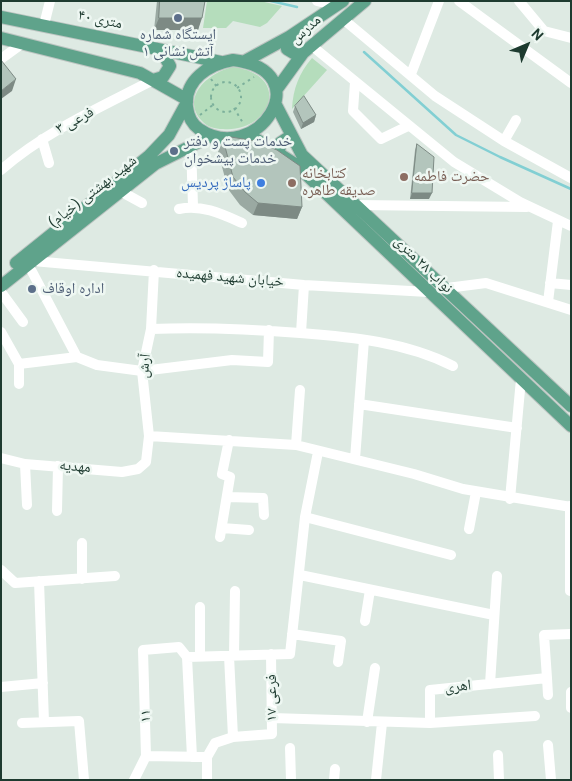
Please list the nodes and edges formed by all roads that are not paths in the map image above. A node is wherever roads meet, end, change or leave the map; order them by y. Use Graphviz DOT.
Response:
graph roads {
  1 [pos="50,1"];
  2 [pos="317,1"];
  3 [pos="365,1"];
  4 [pos="440,1"];
  5 [pos="459,1"];
  6 [pos="518,1"];
  7 [pos="339,4"];
  8 [pos="1,17"];
  9 [pos="343,19"];
  10 [pos="44,25"];
  11 [pos="289,37"];
  12 [pos="1,38"];
  13 [pos="571,38"];
  14 [pos="23,43"];
  15 [pos="161,50"];
  16 [pos="307,50"];
  17 [pos="1,59"];
  18 [pos="245,61"];
  19 [pos="221,62"];
  20 [pos="411,74"];
  21 [pos="153,80"];
  22 [pos="355,82"];
  23 [pos="571,83"];
  24 [pos="277,89"];
  25 [pos="186,100"];
  26 [pos="276,105"];
  27 [pos="516,120"];
  28 [pos="408,126"];
  29 [pos="248,134"];
  30 [pos="211,136"];
  31 [pos="293,138"];
  32 [pos="42,139"];
  33 [pos="504,141"];
  34 [pos="191,145"];
  35 [pos="279,154"];
  36 [pos="49,163"];
  37 [pos="1,170"];
  38 [pos="571,178"];
  39 [pos="120,192"];
  40 [pos="142,203"];
  41 [pos="356,205"];
  42 [pos="192,206"];
  43 [pos="531,207"];
  44 [pos="178,209"];
  45 [pos="558,221"];
  46 [pos="242,223"];
  47 [pos="571,226"];
  48 [pos="54,244"];
  49 [pos="31,262"];
  50 [pos="65,263"];
  51 [pos="154,270"];
  52 [pos="1,275"];
  53 [pos="550,282"];
  54 [pos="304,285"];
  55 [pos="571,285"];
  56 [pos="1,286"];
  57 [pos="447,288"];
  58 [pos="1,292"];
  59 [pos="428,292"];
  60 [pos="548,302"];
  61 [pos="571,310"];
  62 [pos="23,322"];
  63 [pos="151,329"];
  64 [pos="269,330"];
  65 [pos="1,332"];
  66 [pos="301,333"];
  67 [pos="364,340"];
  68 [pos="77,357"];
  69 [pos="19,364"];
  70 [pos="452,366"];
  71 [pos="142,371"];
  72 [pos="522,379"];
  73 [pos="19,384"];
  74 [pos="300,390"];
  75 [pos="359,404"];
  76 [pos="571,406"];
  77 [pos="571,426"];
  78 [pos="517,428"];
  79 [pos="149,436"];
  80 [pos="229,440"];
  81 [pos="296,445"];
  82 [pos="318,452"];
  83 [pos="1,458"];
  84 [pos="355,460"];
  85 [pos="146,462"];
  86 [pos="24,464"];
  87 [pos="58,466"];
  88 [pos="476,492"];
  89 [pos="228,497"];
  90 [pos="510,499"];
  91 [pos="27,505"];
  92 [pos="570,506"];
  93 [pos="57,511"];
  94 [pos="264,515"];
  95 [pos="305,517"];
  96 [pos="469,529"];
  97 [pos="249,530"];
  98 [pos="82,543"];
  99 [pos="451,555"];
  100 [pos="1,570"];
  101 [pos="300,575"];
  102 [pos="115,576"];
  103 [pos="496,576"];
  104 [pos="82,579"];
  105 [pos="39,581"];
  106 [pos="235,590"];
  107 [pos="370,590"];
  108 [pos="570,591"];
  109 [pos="200,607"];
  110 [pos="494,615"];
  111 [pos="365,621"];
  112 [pos="292,634"];
  113 [pos="571,634"];
  114 [pos="272,654"];
  115 [pos="200,656"];
  116 [pos="231,656"];
  117 [pos="187,657"];
  118 [pos="338,662"];
  119 [pos="375,668"];
  120 [pos="547,678"];
  121 [pos="44,683"];
  122 [pos="490,684"];
  123 [pos="1,687"];
  124 [pos="571,692"];
  125 [pos="548,695"];
  126 [pos="571,708"];
  127 [pos="534,716"];
  128 [pos="272,718"];
  129 [pos="44,722"];
  130 [pos="367,722"];
  131 [pos="22,723"];
  132 [pos="382,723"];
  133 [pos="430,723"];
  134 [pos="234,737"];
  135 [pos="548,745"];
  136 [pos="290,748"];
  137 [pos="498,755"];
  138 [pos="146,756"];
  139 [pos="192,757"];
  140 [pos="208,757"];
  141 [pos="84,780"];
  142 [pos="134,780"];
  143 [pos="207,780"];
  144 [pos="291,780"];
  145 [pos="376,780"];
  146 [pos="499,780"];
  147 [pos="551,780"];
  1 -- 10 [label="street"];
  2 -- 7 [label="street"];
  3 -- 9 [label="main road, مدرس"];
  4 -- 20 [label="street"];
  5 -- 23 [label="street"];
  6 -- 13 [label="street"];
  7 -- 11 [label="main road, مدرس"];
  8 -- 10 [label="main road, ۴۰ متری"];
  9 -- 16 [label="main road, مدرس"];
  9 -- 20 [label="street"];
  10 -- 15 [label="main road, ۴۰ متری"];
  11 -- 16 [label="main road"];
  11 -- 18 [label="main road, مدرس"];
  12 -- 14 [label="main road"];
  14 -- 17 [label="street"];
  14 -- 21 [label="main road"];
  15 -- 19 [label="main road, ۴۰ متری"];
  15 -- 21 [label="main road"];
  16 -- 22 [label="street"];
  16 -- 24 [label="main road, مدرس"];
  18 -- 19 [label="main road"];
  18 -- 24 [label="main road"];
  19 -- 25 [label="main road, شهید بهشتی (خیام)"];
  20 -- 33 [label="street"];
  21 -- 25 [label="main road"];
  21 -- 32 [label="street, فرعی ۳"];
  22 -- 28 [label="street"];
  22 -- 28 [label="street"];
  24 -- 26 [label="main road"];
  25 -- 30 [label="main road"];
  25 -- 52 [label="main road, شهید بهشتی (خیام)"];
  26 -- 29 [label="main road"];
  26 -- 31 [label="main road, نواب ۲۸ متری"];
  27 -- 33 [label="street"];
  28 -- 43 [label="street"];
  29 -- 30 [label="main road"];
  29 -- 35 [label="main road, نواب ۲۸ متری"];
  30 -- 34 [label="main road, شهید بهشتی (خیام)"];
  31 -- 35 [label="main road"];
  31 -- 41 [label="main road, نواب ۲۸ متری"];
  32 -- 36 [label="street"];
  32 -- 37 [label="street, فرعی ۳"];
  33 -- 38 [label="street"];
  34 -- 39 [label="main road, شهید بهشتی (خیام)"];
  34 -- 42 [label="street"];
  35 -- 59 [label="main road, نواب ۲۸ متری"];
  39 -- 40 [label="street"];
  39 -- 48 [label="main road, شهید بهشتی (خیام)"];
  41 -- 43 [label="street"];
  41 -- 57 [label="main road, نواب ۲۸ متری"];
  42 -- 44 [label="street"];
  42 -- 46 [label="street"];
  43 -- 45 [label="street"];
  45 -- 47 [label="street"];
  45 -- 53 [label="street"];
  48 -- 49 [label="main road, شهید بهشتی (خیام)"];
  48 -- 50 [label="street"];
  49 -- 50 [label="street, خیابان شهید فهمیده"];
  49 -- 56 [label="main road, شهید بهشتی (خیام)"];
  49 -- 68 [label="street"];
  50 -- 51 [label="street, خیابان شهید فهمیده"];
  51 -- 54 [label="street, خیابان شهید فهمیده"];
  51 -- 63 [label="street, آرش"];
  53 -- 55 [label="street"];
  53 -- 60 [label="street"];
  54 -- 59 [label="street, خیابان شهید فهمیده"];
  54 -- 66 [label="street"];
  57 -- 60 [label="street"];
  57 -- 76 [label="main road, نواب ۲۸ متری"];
  58 -- 62 [label="street"];
  59 -- 72 [label="main road, نواب ۲۸ متری"];
  60 -- 61 [label="street"];
  63 -- 64 [label="street"];
  63 -- 71 [label="street, آرش"];
  64 -- 66 [label="street"];
  64 -- 71 [label="street"];
  65 -- 69 [label="street"];
  66 -- 67 [label="street"];
  67 -- 70 [label="street"];
  67 -- 75 [label="street"];
  68 -- 69 [label="street"];
  68 -- 71 [label="street"];
  69 -- 73 [label="street"];
  71 -- 79 [label="street, آرش"];
  72 -- 77 [label="main road, نواب ۲۸ متری"];
  72 -- 78 [label="street"];
  74 -- 81 [label="street"];
  75 -- 78 [label="street"];
  75 -- 84 [label="street"];
  78 -- 90 [label="street"];
  79 -- 80 [label="street"];
  79 -- 85 [label="street, آرش"];
  80 -- 81 [label="street"];
  80 -- 89 [label="street"];
  81 -- 82 [label="street"];
  82 -- 84 [label="street"];
  82 -- 95 [label="street"];
  83 -- 86 [label="street, مهدیه"];
  84 -- 88 [label="street"];
  85 -- 87 [label="street, مهدیه"];
  86 -- 87 [label="street, مهدیه"];
  86 -- 91 [label="street"];
  87 -- 93 [label="street"];
  88 -- 90 [label="street"];
  88 -- 96 [label="street"];
  89 -- 94 [label="street"];
  89 -- 97 [label="street"];
  90 -- 92 [label="street"];
  92 -- 108 [label="street"];
  95 -- 99 [label="street"];
  95 -- 101 [label="street"];
  98 -- 104 [label="street"];
  100 -- 105 [label="street"];
  101 -- 107 [label="street"];
  101 -- 112 [label="street"];
  102 -- 104 [label="street"];
  103 -- 110 [label="street"];
  104 -- 105 [label="street"];
  105 -- 121 [label="street"];
  106 -- 116 [label="street"];
  107 -- 110 [label="street"];
  107 -- 111 [label="street"];
  109 -- 115 [label="street"];
  110 -- 122 [label="street"];
  112 -- 114 [label="street"];
  112 -- 118 [label="street"];
  113 -- 120 [label="street"];
  114 -- 116 [label="street"];
  114 -- 128 [label="street, فرعی ۱۷"];
  115 -- 116 [label="street"];
  115 -- 117 [label="street"];
  116 -- 134 [label="street"];
  117 -- 138 [label="street, ۱۱"];
  117 -- 139 [label="street"];
  119 -- 130 [label="street"];
  120 -- 122 [label="street, اهری"];
  120 -- 125 [label="street"];
  121 -- 123 [label="street"];
  121 -- 129 [label="street"];
  122 -- 133 [label="street, اهری"];
  124 -- 126 [label="street"];
  127 -- 133 [label="street"];
  128 -- 130 [label="street"];
  128 -- 134 [label="street, فرعی ۱۷"];
  129 -- 131 [label="street"];
  129 -- 141 [label="street"];
  130 -- 132 [label="street"];
  132 -- 133 [label="street"];
  132 -- 145 [label="street"];
  134 -- 140 [label="street, فرعی ۱۷"];
  135 -- 147 [label="street"];
  136 -- 144 [label="street"];
  137 -- 146 [label="street"];
  138 -- 139 [label="street"];
  138 -- 142 [label="street, ۱۱"];
  139 -- 140 [label="street"];
  140 -- 143 [label="street"];
}
